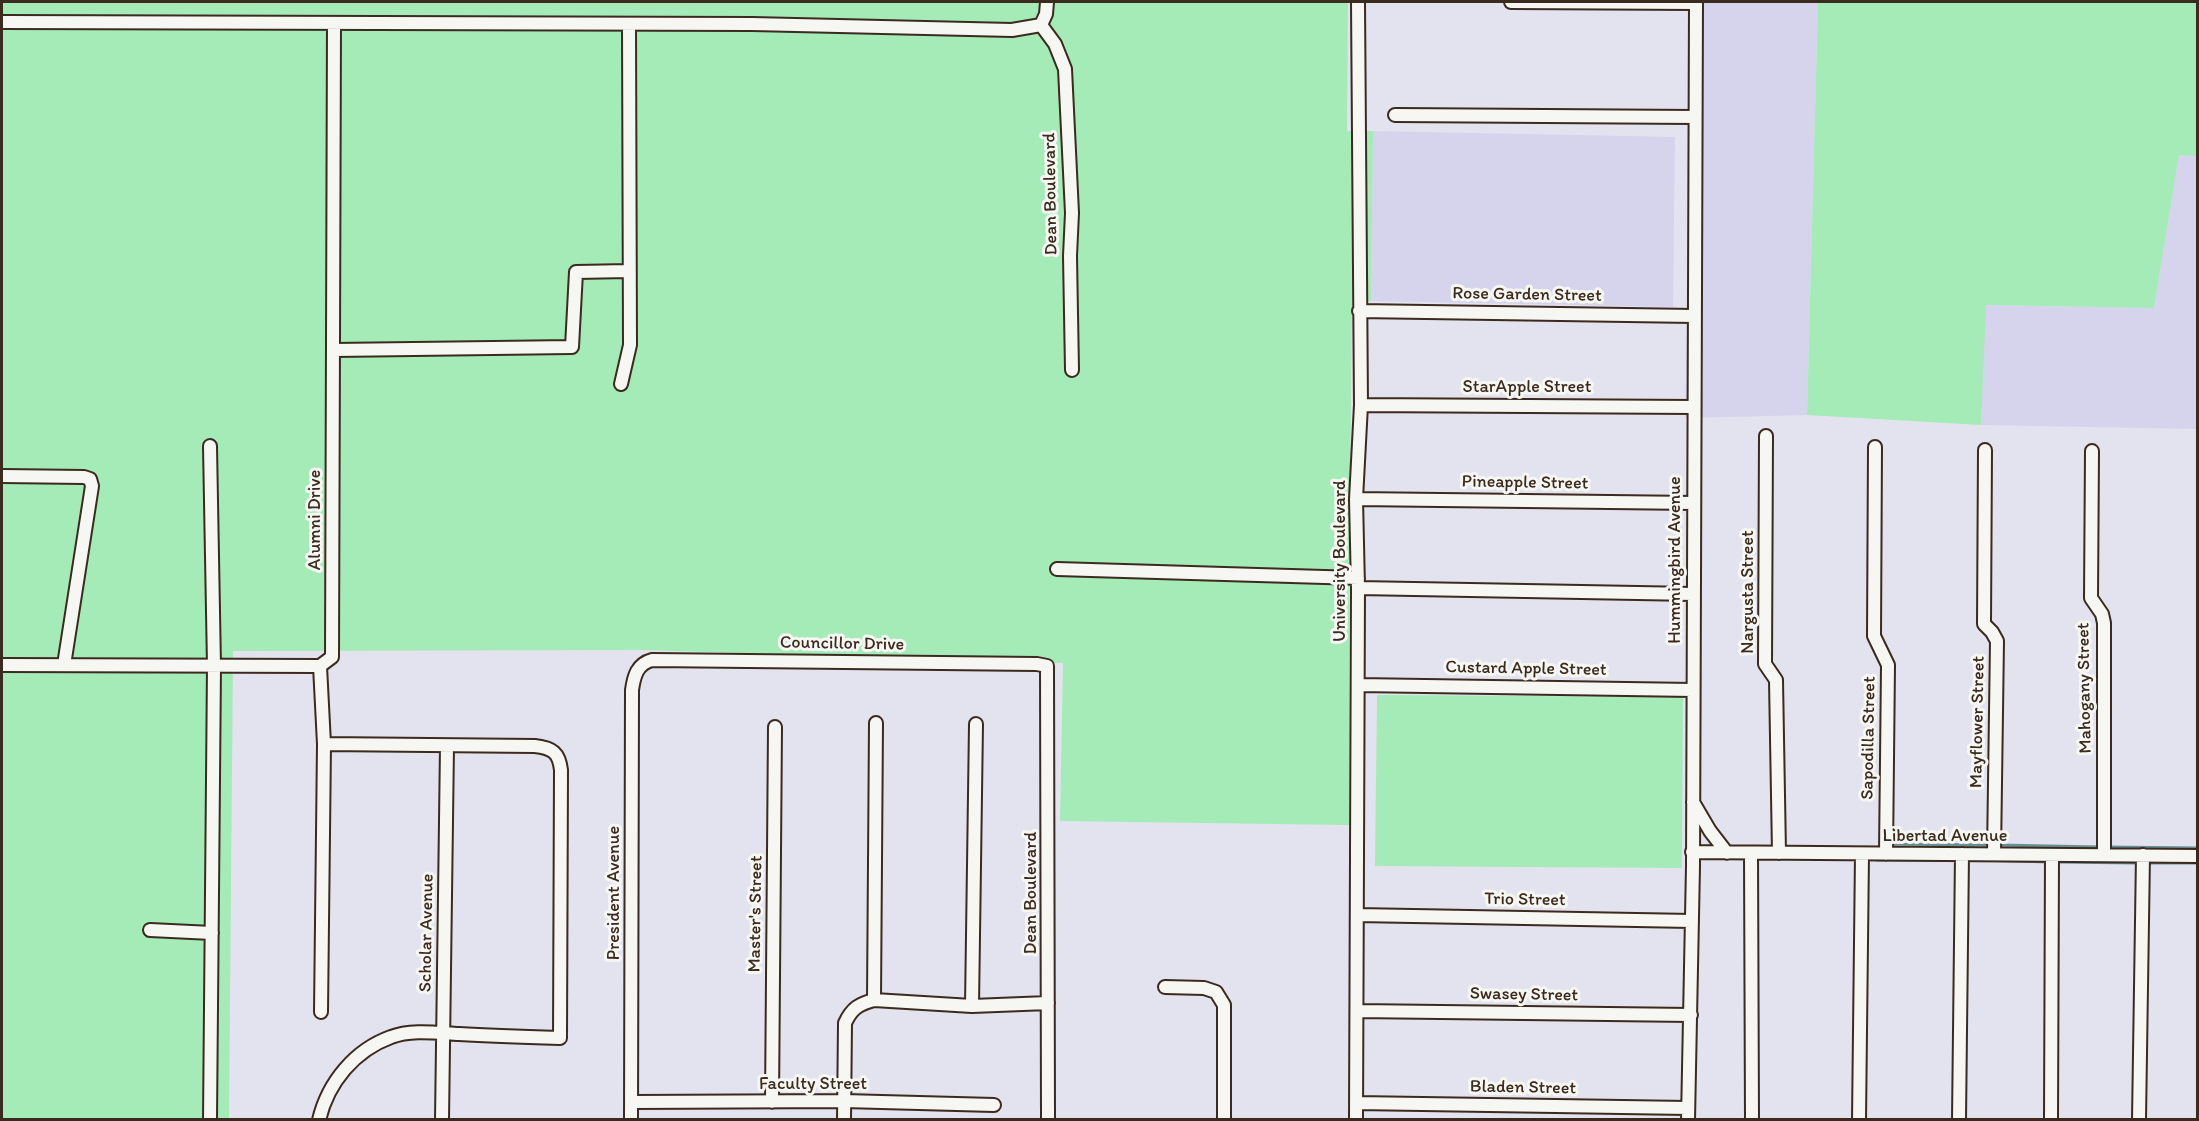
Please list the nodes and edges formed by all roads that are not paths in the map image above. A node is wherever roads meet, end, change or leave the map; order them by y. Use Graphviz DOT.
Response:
graph roads {
  1 [pos="1047,2"];
  2 [pos="1358,2"];
  3 [pos="1511,2"];
  4 [pos="1696,2"];
  5 [pos="2,21"];
  6 [pos="334,23"];
  7 [pos="628,24"];
  8 [pos="1041,25"];
  9 [pos="1395,115"];
  10 [pos="1695,117"];
  11 [pos="629,272"];
  12 [pos="1359,311"];
  13 [pos="1694,316"];
  14 [pos="334,350"];
  15 [pos="1072,370"];
  16 [pos="621,384"];
  17 [pos="1360,405"];
  18 [pos="1694,407"];
  19 [pos="1766,436"];
  20 [pos="210,446"];
  21 [pos="1875,447"];
  22 [pos="1985,450"];
  23 [pos="2092,451"];
  24 [pos="2,476"];
  25 [pos="1356,499"];
  26 [pos="1694,503"];
  27 [pos="1057,569"];
  28 [pos="1358,583"];
  29 [pos="1693,594"];
  30 [pos="2,665"];
  31 [pos="64,665"];
  32 [pos="214,666"];
  33 [pos="320,666"];
  34 [pos="1047,666"];
  35 [pos="638,667"];
  36 [pos="1358,685"];
  37 [pos="1693,690"];
  38 [pos="876,723"];
  39 [pos="976,724"];
  40 [pos="776,727"];
  41 [pos="324,744"];
  42 [pos="447,746"];
  43 [pos="1692,800"];
  44 [pos="1692,852"];
  45 [pos="1727,853"];
  46 [pos="1751,853"];
  47 [pos="1779,853"];
  48 [pos="1862,854"];
  49 [pos="1886,854"];
  50 [pos="1962,854"];
  51 [pos="1994,854"];
  52 [pos="2052,855"];
  53 [pos="2104,855"];
  54 [pos="2143,855"];
  55 [pos="2198,856"];
  56 [pos="1357,915"];
  57 [pos="1692,921"];
  58 [pos="150,930"];
  59 [pos="212,933"];
  60 [pos="1165,987"];
  61 [pos="874,1000"];
  62 [pos="1048,1003"];
  63 [pos="972,1006"];
  64 [pos="1357,1011"];
  65 [pos="321,1012"];
  66 [pos="1691,1015"];
  67 [pos="444,1034"];
  68 [pos="844,1101"];
  69 [pos="632,1102"];
  70 [pos="772,1102"];
  71 [pos="1356,1103"];
  72 [pos="994,1105"];
  73 [pos="1688,1114"];
  74 [pos="210,1119"];
  75 [pos="319,1119"];
  76 [pos="442,1119"];
  77 [pos="631,1119"];
  78 [pos="844,1119"];
  79 [pos="1048,1119"];
  80 [pos="1224,1119"];
  81 [pos="1356,1119"];
  82 [pos="1752,1119"];
  83 [pos="1859,1119"];
  84 [pos="1959,1119"];
  85 [pos="2051,1119"];
  86 [pos="2139,1119"];
  1 -- 8 [label="street"];
  2 -- 12 [label="street, University Boulevard"];
  3 -- 4 [label="street"];
  4 -- 10 [label="street, Hummingbird Avenue"];
  5 -- 6 [label="street"];
  6 -- 7 [label="street"];
  6 -- 14 [label="street, Alumni Drive"];
  7 -- 8 [label="street"];
  7 -- 11 [label="street"];
  8 -- 15 [label="street, Dean Boulevard"];
  9 -- 10 [label="street"];
  10 -- 13 [label="street, Hummingbird Avenue"];
  11 -- 14 [label="street"];
  11 -- 16 [label="street"];
  12 -- 13 [label="street, Rose Garden Street"];
  12 -- 17 [label="street, University Boulevard"];
  13 -- 18 [label="street, Hummingbird Avenue"];
  14 -- 33 [label="street, Alumni Drive"];
  17 -- 18 [label="street, StarApple Street"];
  17 -- 25 [label="street, University Boulevard"];
  18 -- 26 [label="street, Hummingbird Avenue"];
  19 -- 47 [label="street, Nargusta Street"];
  20 -- 32 [label="street"];
  21 -- 49 [label="street, Sapodilla Street"];
  22 -- 51 [label="street, Mayflower Street"];
  23 -- 53 [label="street, Mahogany Street"];
  24 -- 31 [label="street"];
  25 -- 26 [label="street, Pineapple Street"];
  25 -- 28 [label="street, University Boulevard"];
  26 -- 29 [label="street, Hummingbird Avenue"];
  27 -- 28 [label="street"];
  28 -- 29 [label="street"];
  28 -- 36 [label="street, University Boulevard"];
  29 -- 37 [label="street, Hummingbird Avenue"];
  30 -- 31 [label="street"];
  31 -- 32 [label="street"];
  32 -- 33 [label="street"];
  32 -- 59 [label="street"];
  33 -- 41 [label="street, Alumni Drive"];
  34 -- 35 [label="street, Councillor Drive"];
  34 -- 62 [label="street, Dean Boulevard"];
  35 -- 69 [label="street, President Avenue"];
  36 -- 37 [label="street, Custard Apple Street"];
  36 -- 56 [label="street, University Boulevard"];
  37 -- 43 [label="street, Hummingbird Avenue"];
  38 -- 61 [label="street"];
  39 -- 63 [label="street"];
  40 -- 70 [label="street, Master's Street"];
  41 -- 42 [label="street"];
  41 -- 65 [label="street, Alumni Drive"];
  42 -- 67 [label="street, Scholar Avenue"];
  42 -- 67 [label="street"];
  43 -- 44 [label="street, Hummingbird Avenue"];
  43 -- 45 [label="street"];
  44 -- 45 [label="street, Libertad Avenue"];
  44 -- 57 [label="street, Hummingbird Avenue"];
  45 -- 46 [label="street, Libertad Avenue"];
  46 -- 47 [label="street, Libertad Avenue"];
  46 -- 82 [label="street"];
  47 -- 48 [label="street, Libertad Avenue"];
  48 -- 49 [label="street, Libertad Avenue"];
  48 -- 83 [label="street"];
  49 -- 50 [label="street, Libertad Avenue"];
  50 -- 51 [label="street, Libertad Avenue"];
  50 -- 84 [label="street"];
  51 -- 52 [label="street, Libertad Avenue"];
  52 -- 53 [label="street, Libertad Avenue"];
  52 -- 85 [label="street"];
  53 -- 54 [label="street, Libertad Avenue"];
  54 -- 55 [label="street, Libertad Avenue"];
  54 -- 86 [label="street"];
  56 -- 57 [label="street, Trio Street"];
  56 -- 64 [label="street, University Boulevard"];
  57 -- 66 [label="street, Hummingbird Avenue"];
  58 -- 59 [label="street"];
  59 -- 74 [label="street"];
  60 -- 80 [label="street"];
  61 -- 63 [label="street"];
  61 -- 68 [label="street"];
  62 -- 63 [label="street"];
  62 -- 79 [label="street, Dean Boulevard"];
  64 -- 66 [label="street, Swasey Street"];
  64 -- 71 [label="street, University Boulevard"];
  66 -- 73 [label="street, Hummingbird Avenue"];
  67 -- 75 [label="street"];
  67 -- 76 [label="street, Scholar Avenue"];
  68 -- 70 [label="street, Faculty Street"];
  68 -- 72 [label="street, Faculty Street"];
  68 -- 78 [label="street"];
  69 -- 70 [label="street, Faculty Street"];
  69 -- 77 [label="street, President Avenue"];
  71 -- 73 [label="street, Bladen Street"];
  71 -- 81 [label="street, University Boulevard"];
}
